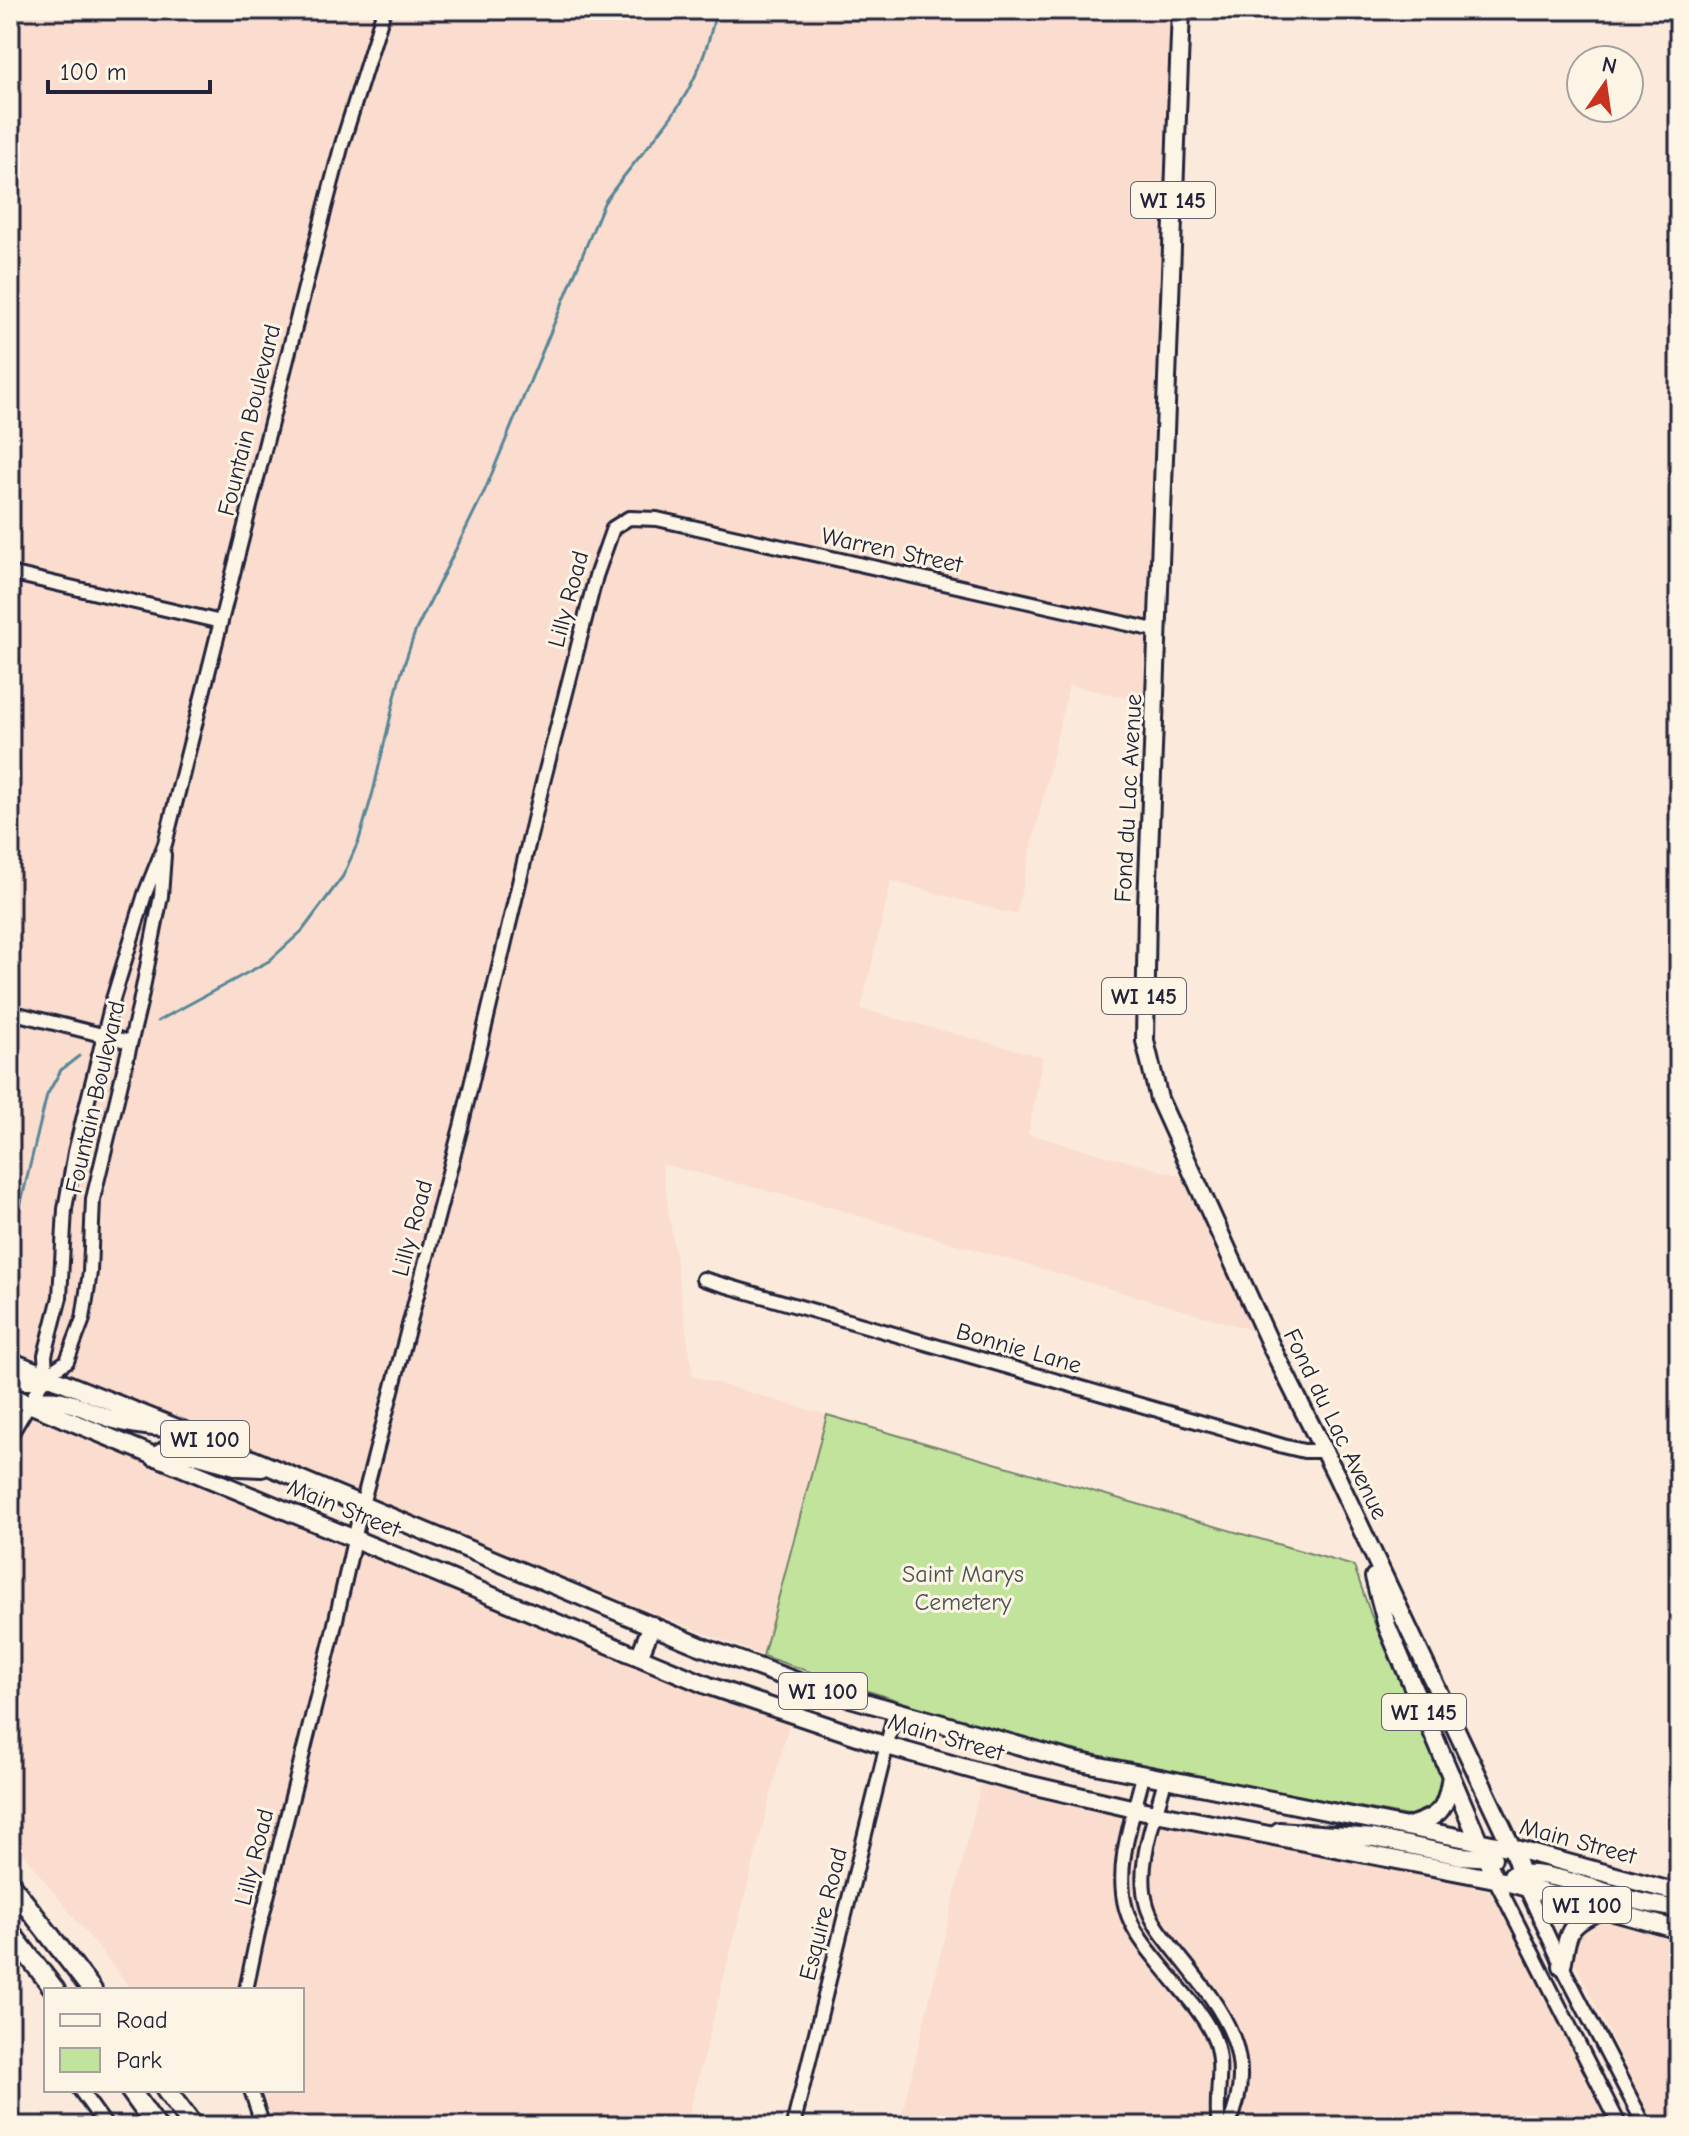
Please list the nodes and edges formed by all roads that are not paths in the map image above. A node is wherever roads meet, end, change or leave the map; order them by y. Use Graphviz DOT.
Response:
graph roads {
  1 [pos="384,10"];
  2 [pos="1181,10"];
  3 [pos="617,524"];
  4 [pos="10,573"];
  5 [pos="221,622"];
  6 [pos="1159,631"];
  7 [pos="165,844"];
  8 [pos="10,1012"];
  9 [pos="103,1036"];
  10 [pos="130,1042"];
  11 [pos="703,1279"];
  12 [pos="10,1361"];
  13 [pos="46,1375"];
  14 [pos="10,1378"];
  15 [pos="10,1396"];
  16 [pos="29,1403"];
  17 [pos="182,1430"];
  18 [pos="10,1436"];
  19 [pos="1323,1451"];
  20 [pos="154,1457"];
  21 [pos="275,1468"];
  22 [pos="362,1505"];
  23 [pos="354,1538"];
  24 [pos="1365,1540"];
  25 [pos="652,1625"];
  26 [pos="639,1657"];
  27 [pos="895,1712"];
  28 [pos="887,1746"];
  29 [pos="1451,1774"];
  30 [pos="1143,1776"];
  31 [pos="1165,1780"];
  32 [pos="1135,1809"];
  33 [pos="1157,1813"];
  34 [pos="1405,1827"];
  35 [pos="1242,1831"];
  36 [pos="1480,1842"];
  37 [pos="1512,1848"];
  38 [pos="1487,1859"];
  39 [pos="1495,1879"];
  40 [pos="1523,1880"];
  41 [pos="10,1884"];
  42 [pos="1679,1893"];
  43 [pos="1602,1909"];
  44 [pos="1679,1909"];
  45 [pos="1679,1930"];
  46 [pos="10,1932"];
  47 [pos="1166,1938"];
  48 [pos="1149,1950"];
  49 [pos="10,1951"];
  50 [pos="1562,1966"];
  51 [pos="51,1988"];
  52 [pos="52,1988"];
  53 [pos="90,1988"];
  54 [pos="246,1988"];
  55 [pos="1220,2010"];
  56 [pos="1203,2021"];
  57 [pos="81,2092"];
  58 [pos="131,2092"];
  59 [pos="168,2092"];
  60 [pos="252,2092"];
  61 [pos="1630,2092"];
  62 [pos="1609,2104"];
  63 [pos="106,2126"];
  64 [pos="156,2126"];
  65 [pos="193,2126"];
  66 [pos="263,2126"];
  67 [pos="793,2126"];
  68 [pos="1219,2126"];
  69 [pos="1228,2126"];
  70 [pos="1620,2126"];
  71 [pos="1645,2126"];
  1 -- 5 [label="street, Fountain Boulevard"];
  2 -- 6 [label="main road, Fond du Lac Avenue / WI 145"];
  3 -- 6 [label="street, Warren Street"];
  3 -- 22 [label="street, Lilly Road"];
  4 -- 5 [label="street"];
  5 -- 7 [label="street, Fountain Boulevard"];
  6 -- 19 [label="main road, Fond du Lac Avenue / WI 145"];
  7 -- 9 [label="street, Fountain Boulevard"];
  7 -- 10 [label="street, Fountain Boulevard"];
  8 -- 9 [label="street"];
  9 -- 10 [label="street"];
  9 -- 13 [label="street, Fountain Boulevard"];
  10 -- 13 [label="street, Fountain Boulevard"];
  11 -- 19 [label="street, Bonnie Lane"];
  12 -- 13 [label="main road, Main Street / WI 100"];
  13 -- 14 [label="main road"];
  13 -- 16 [label="street"];
  13 -- 17 [label="main road, Main Street / WI 100"];
  15 -- 16 [label="main road, Main Street / WI 100"];
  16 -- 17 [label="main road"];
  16 -- 18 [label="street"];
  16 -- 20 [label="main road, Main Street / WI 100"];
  17 -- 21 [label="main road, Main Street / WI 100"];
  19 -- 24 [label="main road, Fond du Lac Avenue / WI 145"];
  20 -- 21 [label="main road"];
  20 -- 23 [label="main road, Main Street / WI 100"];
  21 -- 22 [label="main road, Main Street / WI 100"];
  22 -- 23 [label="street, Lilly Road"];
  22 -- 25 [label="main road, Main Street / WI 100"];
  23 -- 26 [label="main road, Main Street / WI 100"];
  23 -- 54 [label="street, Lilly Road"];
  24 -- 29 [label="main road, Fond du Lac Avenue / WI 145"];
  24 -- 37 [label="main road, Fond du Lac Avenue / WI 145"];
  25 -- 26 [label="main road"];
  25 -- 27 [label="main road, Main Street / WI 100"];
  26 -- 28 [label="main road, Main Street / WI 100"];
  27 -- 28 [label="street, Esquire Road"];
  27 -- 30 [label="main road, Main Street / WI 100"];
  28 -- 32 [label="main road, Main Street / WI 100"];
  28 -- 67 [label="street, Esquire Road"];
  29 -- 34 [label="main road"];
  29 -- 36 [label="main road, Fond du Lac Avenue / WI 145"];
  30 -- 31 [label="main road, Main Street / WI 100"];
  30 -- 32 [label="street"];
  31 -- 33 [label="street"];
  31 -- 34 [label="main road, Main Street / WI 100"];
  32 -- 33 [label="main road, Main Street / WI 100"];
  32 -- 48 [label="street"];
  33 -- 35 [label="main road, Main Street / WI 100"];
  33 -- 47 [label="street"];
  34 -- 36 [label="main road, Main Street / WI 100"];
  35 -- 38 [label="main road"];
  35 -- 39 [label="main road, Main Street / WI 100"];
  36 -- 37 [label="main road, Main Street / WI 100"];
  36 -- 38 [label="main road, Fond du Lac Avenue / WI 145"];
  37 -- 38 [label="main road"];
  37 -- 40 [label="main road, Fond du Lac Avenue"];
  37 -- 42 [label="main road, Main Street / WI 100"];
  38 -- 39 [label="main road, Fond du Lac Avenue / WI 145"];
  39 -- 40 [label="main road, Main Street / WI 100"];
  39 -- 62 [label="street"];
  40 -- 43 [label="main road, Main Street / WI 100"];
  40 -- 44 [label="main road"];
  40 -- 50 [label="street"];
  41 -- 53 [label="highway"];
  43 -- 45 [label="main road, Main Street / WI 100"];
  43 -- 50 [label="main road"];
  46 -- 52 [label="highway"];
  47 -- 48 [label="street"];
  47 -- 55 [label="street"];
  48 -- 56 [label="street"];
  49 -- 51 [label="highway"];
  50 -- 61 [label="street"];
  55 -- 56 [label="street"];
  55 -- 69 [label="street"];
  56 -- 68 [label="street"];
  57 -- 63 [label="street"];
  58 -- 64 [label="highway"];
  59 -- 65 [label="highway"];
  60 -- 66 [label="street"];
  61 -- 62 [label="street"];
  61 -- 71 [label="street"];
  62 -- 70 [label="street"];
}
